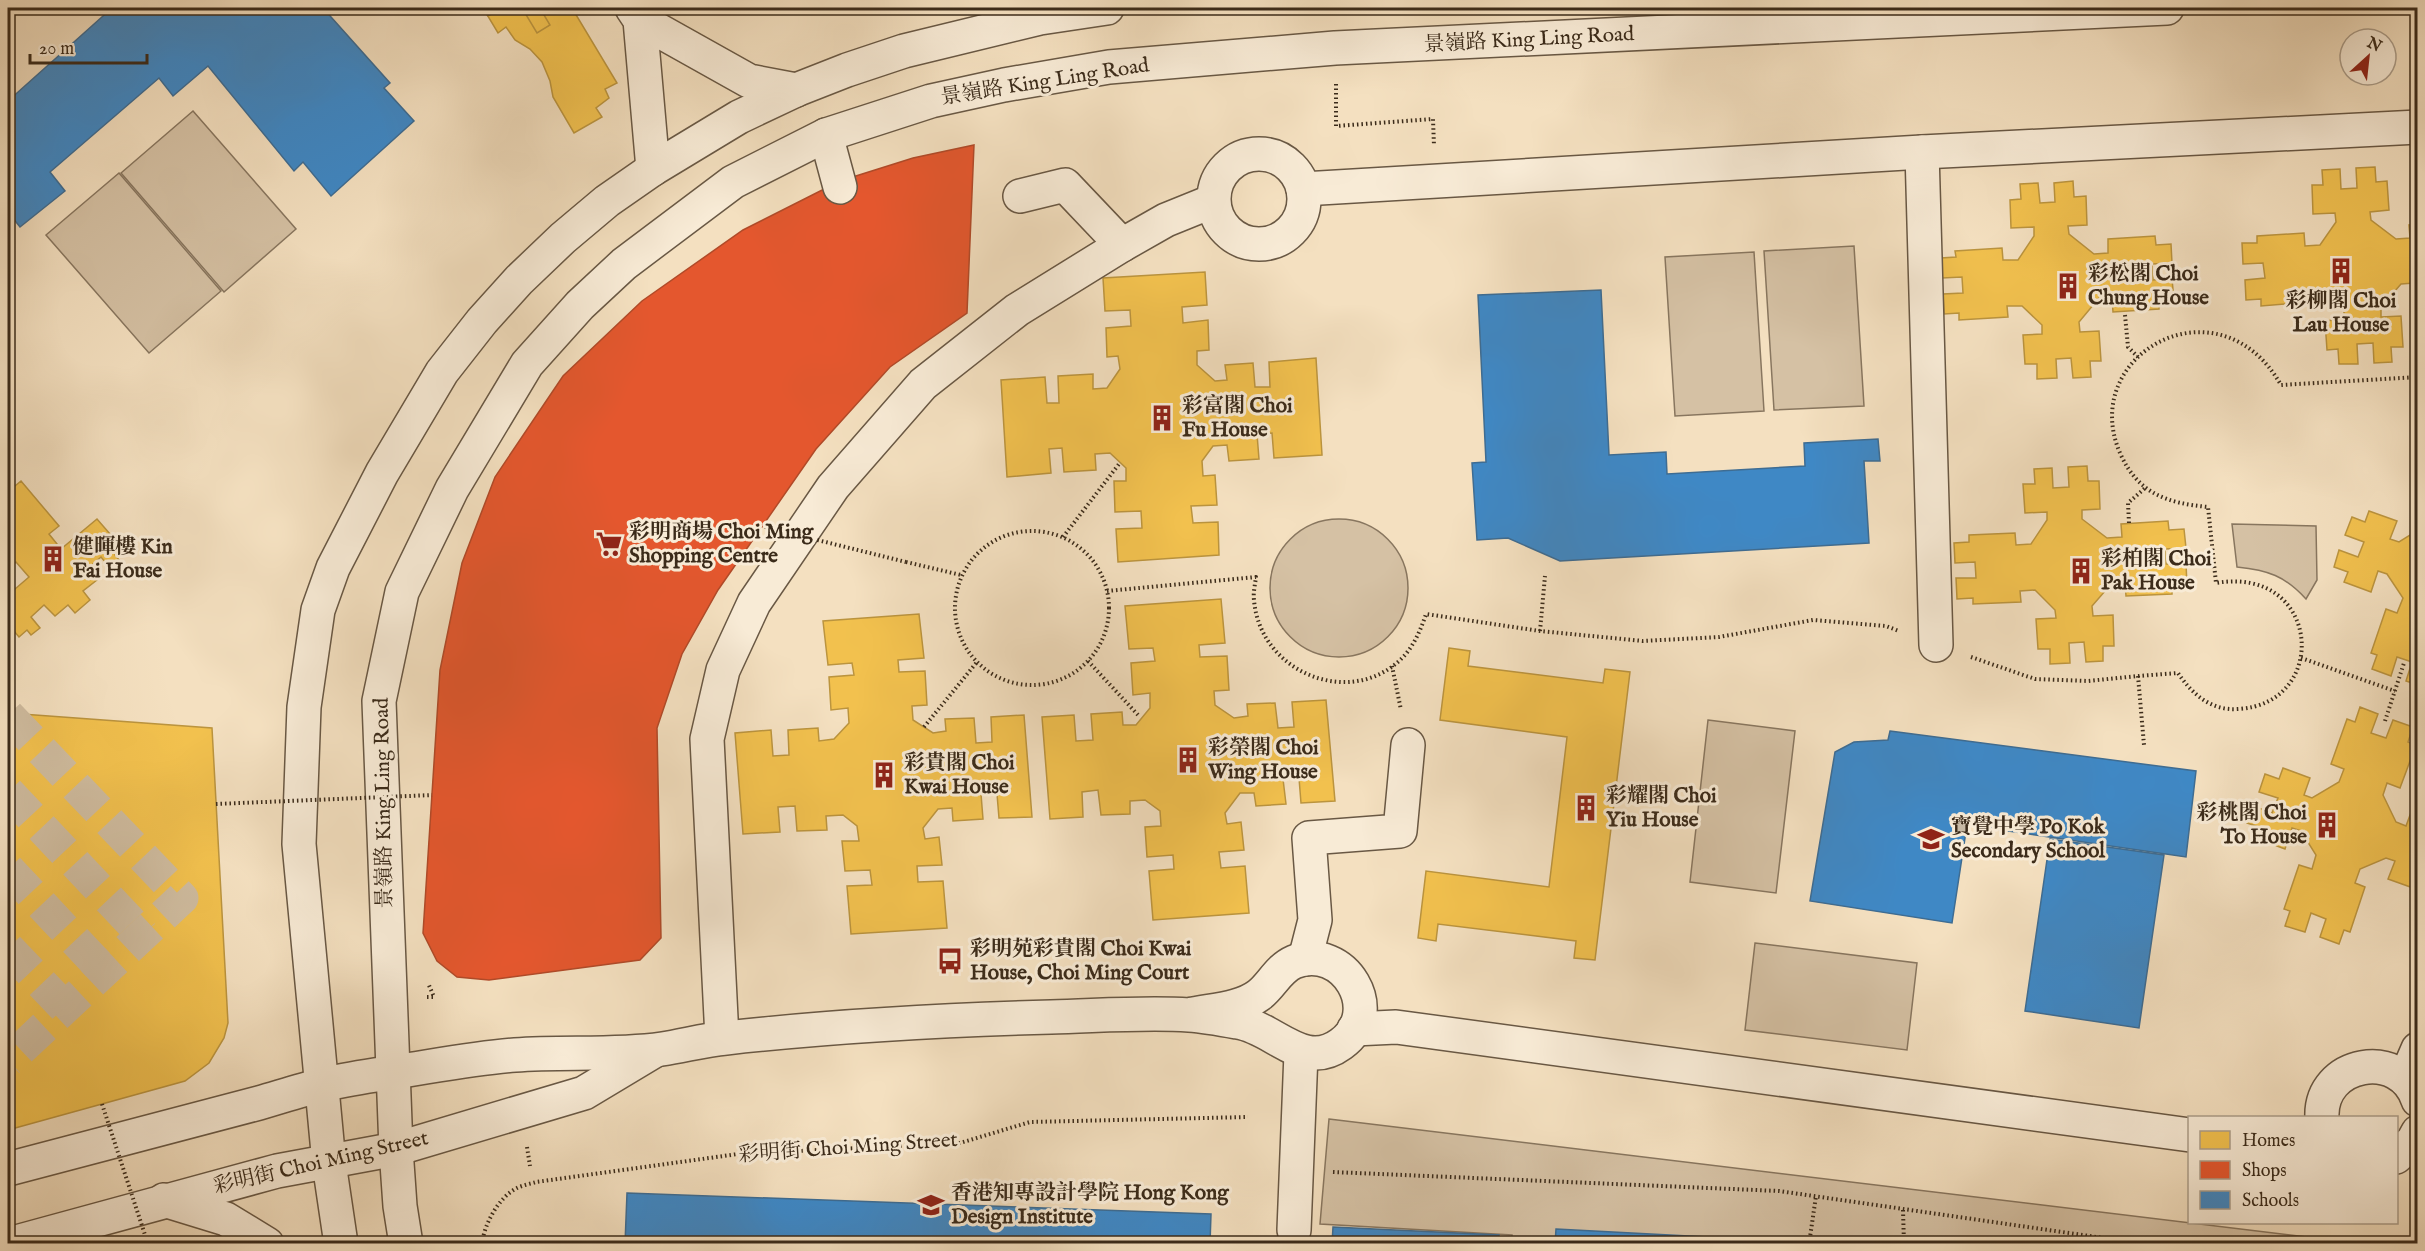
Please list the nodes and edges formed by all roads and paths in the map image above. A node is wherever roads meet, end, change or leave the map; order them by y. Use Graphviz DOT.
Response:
graph roads {
  1 [pos="1107,8"];
  2 [pos="2168,8"];
  3 [pos="636,14"];
  4 [pos="796,90"];
  5 [pos="1335,101"];
  6 [pos="2418,127"];
  7 [pos="826,135"];
  8 [pos="1922,152"];
  9 [pos="653,169"];
  10 [pos="1436,180"];
  11 [pos="840,187"];
  12 [pos="1303,189"];
  13 [pos="1020,196"];
  14 [pos="1213,201"];
  15 [pos="1122,245"];
  16 [pos="2125,315"];
  17 [pos="2138,357"];
  18 [pos="2418,377"];
  19 [pos="1119,464"];
  20 [pos="2145,488"];
  21 [pos="2129,523"];
  22 [pos="765,527"];
  23 [pos="1064,537"];
  24 [pos="961,575"];
  25 [pos="1545,576"];
  26 [pos="1107,591"];
  27 [pos="1540,631"];
  28 [pos="1936,645"];
  29 [pos="2301,658"];
  30 [pos="1088,661"];
  31 [pos="977,662"];
  32 [pos="2404,663"];
  33 [pos="1392,666"];
  34 [pos="2138,675"];
  35 [pos="2395,691"];
  36 [pos="1139,716"];
  37 [pos="2385,722"];
  38 [pos="924,727"];
  39 [pos="1408,745"];
  40 [pos="2144,745"];
  41 [pos="402,793"];
  42 [pos="432,795"];
  43 [pos="216,804"];
  44 [pos="402,805"];
  45 [pos="1305,959"];
  46 [pos="425,975"];
  47 [pos="434,997"];
  48 [pos="1189,1015"];
  49 [pos="1354,1029"];
  50 [pos="722,1038"];
  51 [pos="2418,1049"];
  52 [pos="657,1050"];
  53 [pos="1301,1053"];
  54 [pos="392,1072"];
  55 [pos="323,1084"];
  56 [pos="2411,1090"];
  57 [pos="102,1104"];
  58 [pos="2322,1116"];
  59 [pos="1248,1117"];
  60 [pos="2418,1132"];
  61 [pos="2188,1135"];
  62 [pos="396,1149"];
  63 [pos="2398,1156"];
  64 [pos="329,1163"];
  65 [pos="8,1169"];
  66 [pos="1296,1170"];
  67 [pos="1816,1196"];
  68 [pos="164,1200"];
  69 [pos="1904,1210"];
  70 [pos="1294,1230"];
  71 [pos="2418,1231"];
  72 [pos="9,1244"];
  73 [pos="148,1244"];
  74 [pos="267,1244"];
  75 [pos="341,1244"];
  76 [pos="406,1244"];
  77 [pos="482,1244"];
  78 [pos="1809,1244"];
  79 [pos="1904,1244"];
  80 [pos="2145,1244"];
  81 [pos="2410,1244"];
  1 -- 4 [label="street"];
  2 -- 7 [label="street, 景嶺路 King Ling Road"];
  3 -- 4 [label="street"];
  3 -- 9 [label="street"];
  4 -- 9 [label="street"];
  5 -- 10 [label="path"];
  6 -- 8 [label="street"];
  7 -- 11 [label="street"];
  7 -- 54 [label="street, 景嶺路 King Ling Road"];
  8 -- 10 [label="street"];
  8 -- 28 [label="street"];
  9 -- 55 [label="street"];
  10 -- 12 [label="street"];
  12 -- 14 [label="street"];
  12 -- 14 [label="street"];
  13 -- 15 [label="street"];
  14 -- 15 [label="street"];
  15 -- 50 [label="street"];
  16 -- 17 [label="path"];
  17 -- 18 [label="path"];
  17 -- 20 [label="path"];
  19 -- 23 [label="path"];
  20 -- 21 [label="path"];
  20 -- 29 [label="path"];
  22 -- 24 [label="path, bridge"];
  23 -- 24 [label="path"];
  23 -- 26 [label="path"];
  24 -- 31 [label="path"];
  25 -- 27 [label="path"];
  26 -- 30 [label="path"];
  26 -- 33 [label="path"];
  27 -- 28 [label="path"];
  27 -- 33 [label="path"];
  28 -- 34 [label="path"];
  29 -- 34 [label="path"];
  29 -- 35 [label="path"];
  30 -- 31 [label="path"];
  30 -- 36 [label="path"];
  31 -- 38 [label="path"];
  32 -- 35 [label="path"];
  33 -- 39 [label="path"];
  34 -- 40 [label="path"];
  35 -- 37 [label="path"];
  39 -- 45 [label="street"];
  41 -- 44 [label="path, 景嶺路 King Ling Road"];
  42 -- 43 [label="path, bridge"];
  45 -- 48 [label="street, 彩明街 Choi Ming Street"];
  45 -- 49 [label="street"];
  46 -- 47 [label="path"];
  48 -- 50 [label="street, 彩明街 Choi Ming Street"];
  48 -- 53 [label="street, 彩明街 Choi Ming Street"];
  49 -- 53 [label="street"];
  49 -- 61 [label="street"];
  50 -- 52 [label="street, 彩明街 Choi Ming Street"];
  51 -- 56 [label="street"];
  52 -- 54 [label="street, 彩明街 Choi Ming Street"];
  52 -- 62 [label="street, 彩明街 Choi Ming Street"];
  53 -- 66 [label="street"];
  54 -- 55 [label="street, 彩明街 Choi Ming Street"];
  54 -- 62 [label="street, 景嶺路 King Ling Road"];
  55 -- 64 [label="street"];
  55 -- 65 [label="street, 彩明街 Choi Ming Street"];
  56 -- 58 [label="street"];
  57 -- 73 [label="path, bridge"];
  59 -- 77 [label="path, 彩明街 Choi Ming Street"];
  60 -- 63 [label="street"];
  62 -- 64 [label="street, 彩明街 Choi Ming Street"];
  62 -- 76 [label="street, 景嶺路 King Ling Road"];
  64 -- 68 [label="street, 彩明街 Choi Ming Street"];
  64 -- 75 [label="street"];
  66 -- 67 [label="path"];
  66 -- 70 [label="street"];
  67 -- 69 [label="path"];
  67 -- 78 [label="path"];
  68 -- 72 [label="street, 彩明街 Choi Ming Street"];
  68 -- 74 [label="street"];
  69 -- 79 [label="path"];
  69 -- 80 [label="path"];
  71 -- 81 [label="path"];
}
